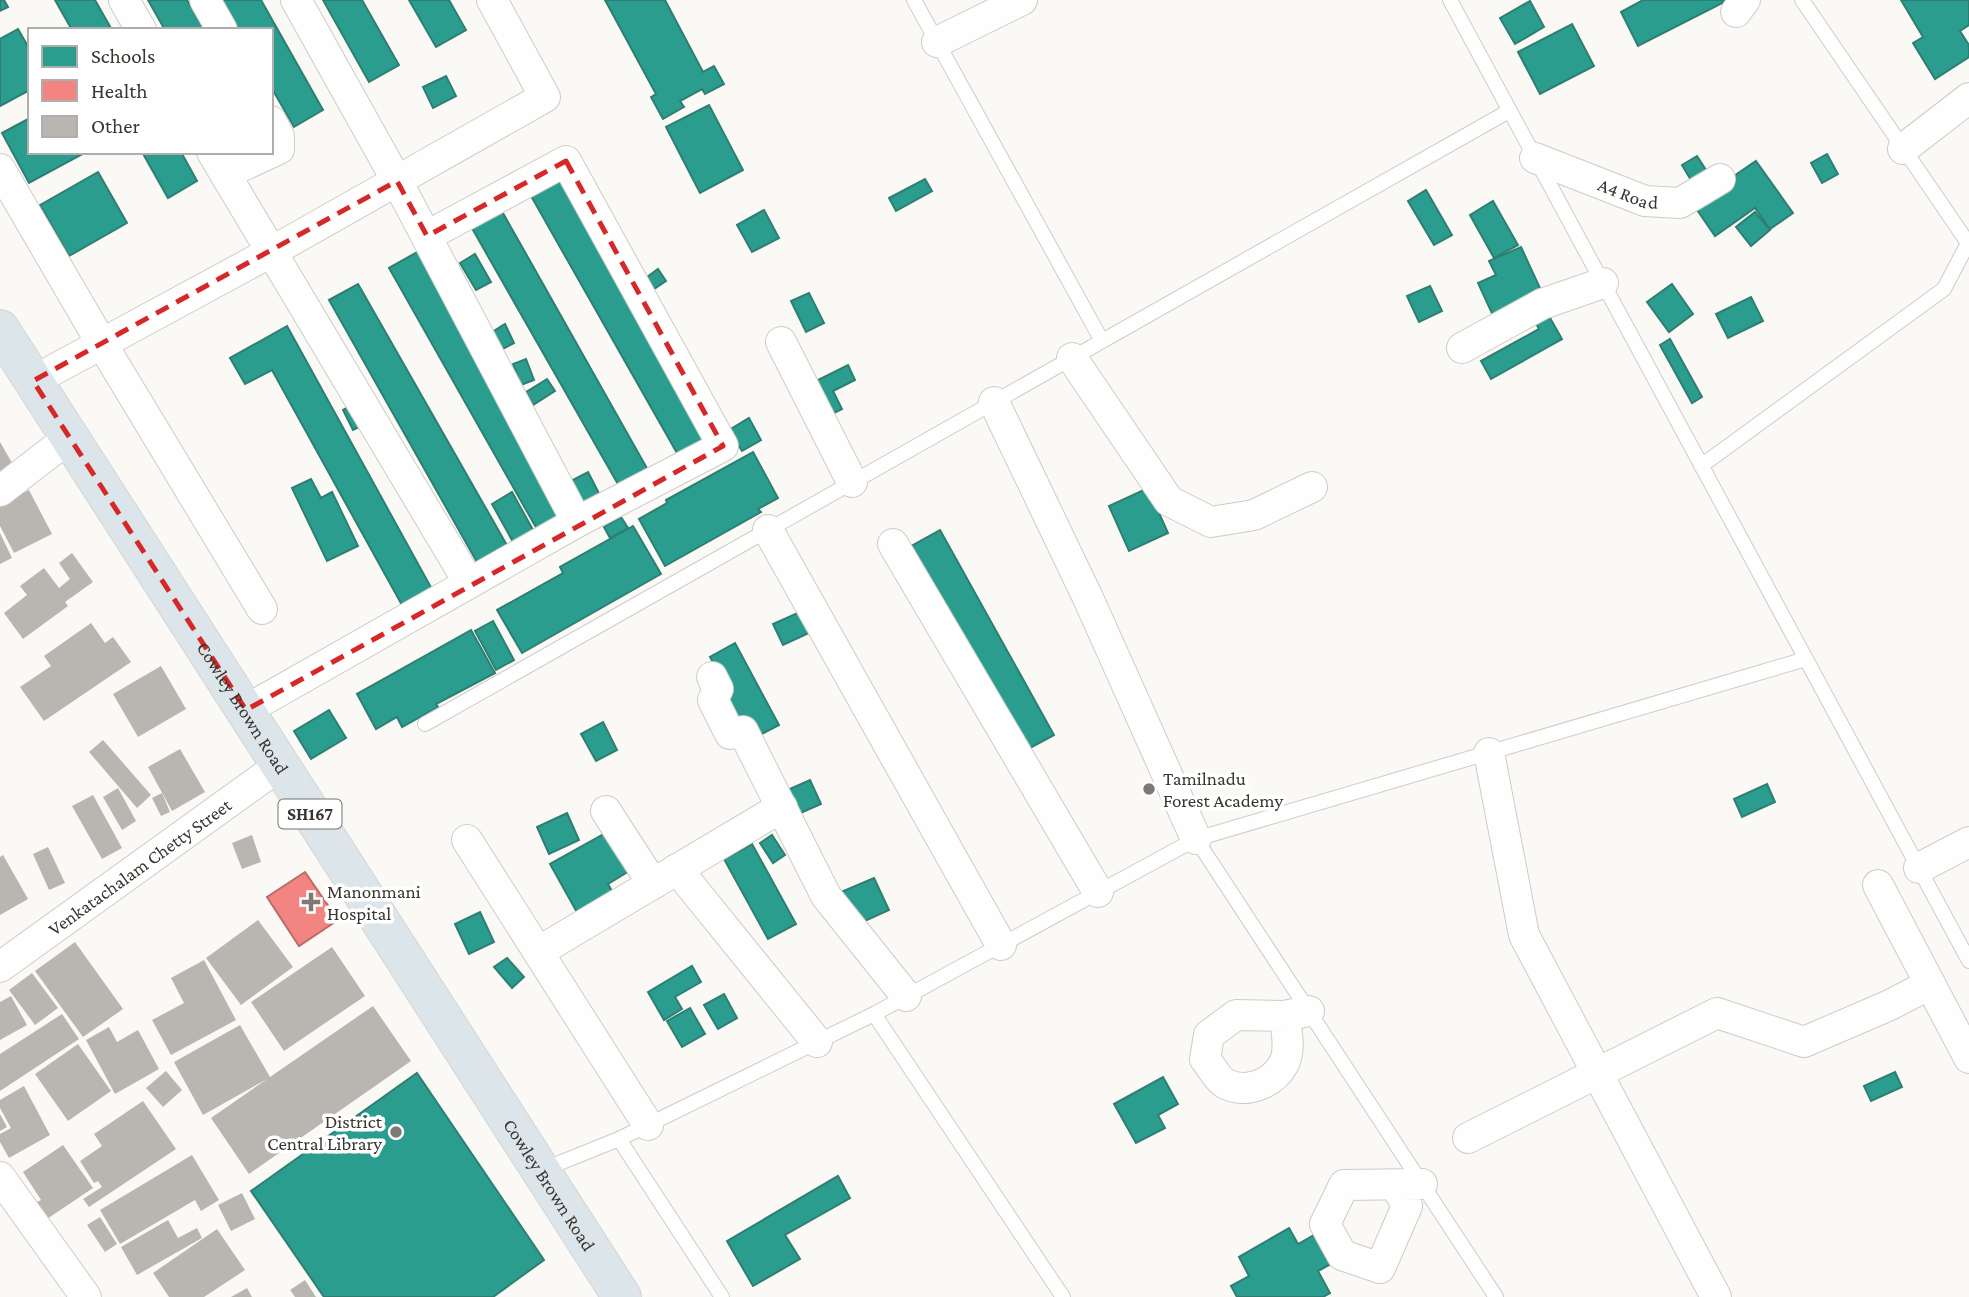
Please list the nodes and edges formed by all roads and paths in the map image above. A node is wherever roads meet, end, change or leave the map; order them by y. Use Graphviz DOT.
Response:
graph roads {
  1 [pos="124,0"];
  2 [pos="205,0"];
  3 [pos="296,0"];
  4 [pos="492,0"];
  5 [pos="914,0"];
  6 [pos="1022,0"];
  7 [pos="1450,0"];
  8 [pos="1802,0"];
  9 [pos="140,28"];
  10 [pos="221,28"];
  11 [pos="937,42"];
  12 [pos="1969,98"];
  13 [pos="1509,111"];
  14 [pos="273,125"];
  15 [pos="1903,149"];
  16 [pos="273,150"];
  17 [pos="257,154"];
  18 [pos="1535,158"];
  19 [pos="218,163"];
  20 [pos="0,169"];
  21 [pos="1720,179"];
  22 [pos="397,181"];
  23 [pos="427,236"];
  24 [pos="271,252"];
  25 [pos="1603,283"];
  26 [pos="0,329"];
  27 [pos="1102,341"];
  28 [pos="781,342"];
  29 [pos="102,344"];
  30 [pos="1462,348"];
  31 [pos="1072,358"];
  32 [pos="33,381"];
  33 [pos="994,402"];
  34 [pos="70,437"];
  35 [pos="1701,466"];
  36 [pos="852,482"];
  37 [pos="1312,487"];
  38 [pos="0,491"];
  39 [pos="578,522"];
  40 [pos="768,530"];
  41 [pos="893,544"];
  42 [pos="469,583"];
  43 [pos="262,609"];
  44 [pos="1806,659"];
  45 [pos="712,677"];
  46 [pos="246,710"];
  47 [pos="425,724"];
  48 [pos="1489,753"];
  49 [pos="279,766"];
  50 [pos="782,807"];
  51 [pos="606,811"];
  52 [pos="1196,839"];
  53 [pos="467,840"];
  54 [pos="1969,842"];
  55 [pos="1919,868"];
  56 [pos="665,876"];
  57 [pos="1878,885"];
  58 [pos="1098,892"];
  59 [pos="1001,944"];
  60 [pos="538,951"];
  61 [pos="1969,961"];
  62 [pos="0,967"];
  63 [pos="1930,984"];
  64 [pos="906,996"];
  65 [pos="873,1014"];
  66 [pos="817,1042"];
  67 [pos="1969,1058"];
  68 [pos="1597,1073"];
  69 [pos="648,1125"];
  70 [pos="1468,1138"];
  71 [pos="619,1139"];
  72 [pos="540,1171"];
  73 [pos="0,1177"];
  74 [pos="86,1297"];
  75 [pos="622,1297"];
  76 [pos="722,1297"];
  77 [pos="1063,1297"];
  78 [pos="1496,1297"];
  79 [pos="1716,1297"];
  1 -- 9 [label="street"];
  2 -- 10 [label="street"];
  3 -- 22 [label="street"];
  4 -- 22 [label="street"];
  5 -- 11 [label="lane"];
  6 -- 11 [label="street"];
  7 -- 13 [label="lane"];
  8 -- 15 [label="lane"];
  11 -- 27 [label="lane"];
  12 -- 15 [label="street"];
  13 -- 18 [label="lane"];
  13 -- 27 [label="lane"];
  14 -- 16 [label="street"];
  15 -- 35 [label="lane"];
  17 -- 19 [label="street"];
  18 -- 21 [label="street, A4 Road"];
  18 -- 25 [label="lane"];
  19 -- 24 [label="street"];
  20 -- 29 [label="street"];
  22 -- 23 [label="street"];
  22 -- 24 [label="street"];
  23 -- 39 [label="street"];
  23 -- 39 [label="street"];
  24 -- 29 [label="street"];
  24 -- 42 [label="street"];
  25 -- 30 [label="street"];
  25 -- 35 [label="lane"];
  26 -- 32 [label="main road, Cowley Brown Road / SH167"];
  27 -- 31 [label="lane"];
  28 -- 36 [label="street"];
  29 -- 32 [label="street"];
  29 -- 43 [label="street"];
  31 -- 33 [label="lane"];
  31 -- 37 [label="street"];
  32 -- 34 [label="main road, Cowley Brown Road / SH167"];
  33 -- 36 [label="lane"];
  33 -- 52 [label="street"];
  34 -- 38 [label="street"];
  34 -- 46 [label="main road, Cowley Brown Road / SH167"];
  35 -- 44 [label="lane"];
  36 -- 40 [label="lane"];
  39 -- 42 [label="street"];
  40 -- 47 [label="lane"];
  40 -- 59 [label="street"];
  41 -- 58 [label="street"];
  42 -- 46 [label="street"];
  44 -- 48 [label="lane"];
  44 -- 55 [label="lane"];
  45 -- 50 [label="street"];
  46 -- 49 [label="main road, Cowley Brown Road / SH167"];
  48 -- 52 [label="lane"];
  48 -- 68 [label="street"];
  49 -- 62 [label="street, Venkatachalam Chetty Street"];
  49 -- 72 [label="main road, Cowley Brown Road / SH167"];
  50 -- 56 [label="street"];
  50 -- 64 [label="street"];
  51 -- 56 [label="street"];
  52 -- 58 [label="lane"];
  52 -- 78 [label="lane"];
  53 -- 60 [label="street"];
  54 -- 55 [label="street"];
  55 -- 61 [label="lane"];
  56 -- 60 [label="street"];
  56 -- 66 [label="street"];
  57 -- 63 [label="street"];
  58 -- 59 [label="lane"];
  59 -- 64 [label="lane"];
  60 -- 69 [label="street"];
  63 -- 67 [label="street"];
  63 -- 68 [label="street"];
  64 -- 65 [label="lane"];
  65 -- 66 [label="lane"];
  65 -- 77 [label="lane"];
  66 -- 69 [label="lane"];
  68 -- 70 [label="street"];
  68 -- 79 [label="street"];
  69 -- 71 [label="lane"];
  71 -- 72 [label="lane"];
  71 -- 76 [label="lane"];
  72 -- 75 [label="main road, Cowley Brown Road / SH167"];
  73 -- 74 [label="street"];
}
